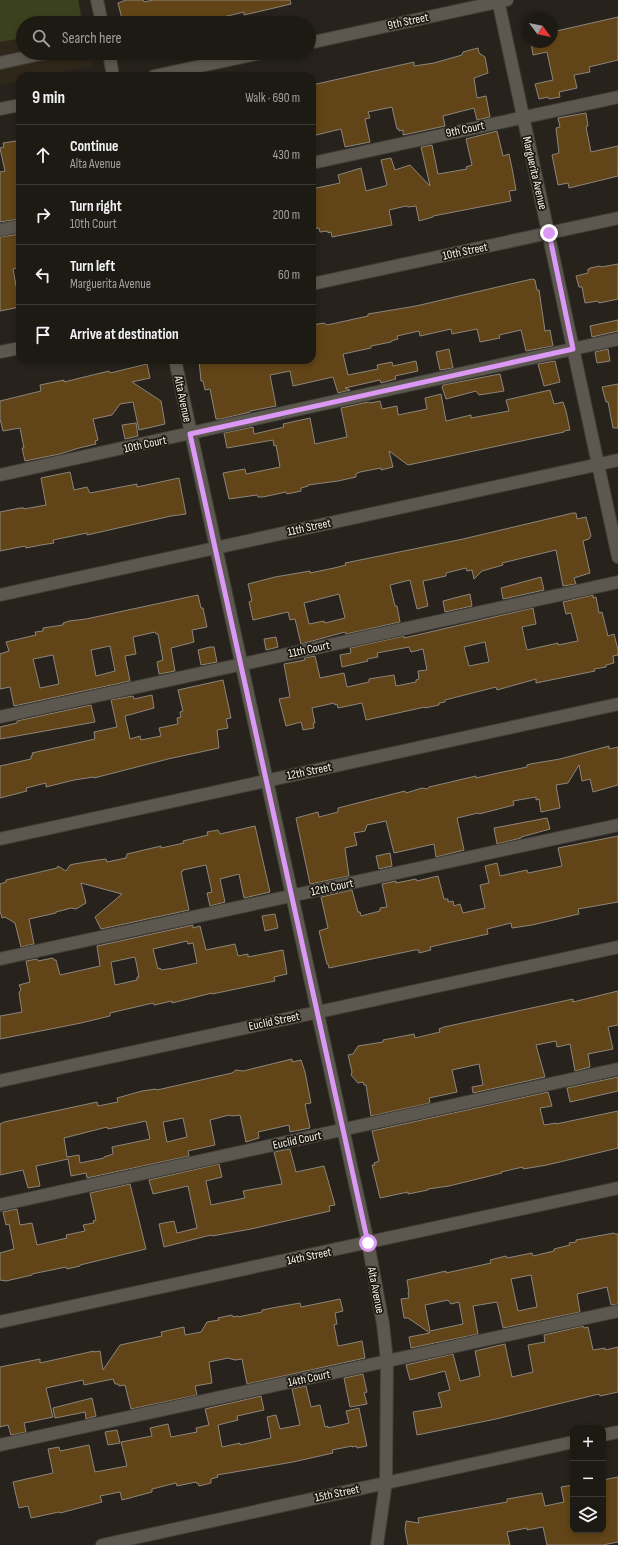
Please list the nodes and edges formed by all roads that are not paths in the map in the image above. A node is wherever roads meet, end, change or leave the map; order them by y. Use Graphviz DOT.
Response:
graph roads {
  1 [pos="97,0"];
  2 [pos="501,1"];
  3 [pos="100,16"];
  4 [pos="316,41"];
  5 [pos="16,60"];
  6 [pos="110,60"];
  7 [pos="228,60"];
  8 [pos="0,63"];
  9 [pos="112,72"];
  10 [pos="173,72"];
  11 [pos="618,97"];
  12 [pos="16,106"];
  13 [pos="0,109"];
  14 [pos="523,117"];
  15 [pos="316,162"];
  16 [pos="618,218"];
  17 [pos="16,227"];
  18 [pos="0,230"];
  19 [pos="549,233"];
  20 [pos="316,283"];
  21 [pos="618,340"];
  22 [pos="16,349"];
  23 [pos="573,349"];
  24 [pos="0,352"];
  25 [pos="176,364"];
  26 [pos="190,434"];
  27 [pos="618,460"];
  28 [pos="597,464"];
  29 [pos="0,475"];
  30 [pos="216,547"];
  31 [pos="618,556"];
  32 [pos="618,582"];
  33 [pos="0,595"];
  34 [pos="240,664"];
  35 [pos="618,704"];
  36 [pos="0,717"];
  37 [pos="266,781"];
  38 [pos="618,825"];
  39 [pos="0,839"];
  40 [pos="291,896"];
  41 [pos="618,946"];
  42 [pos="0,959"];
  43 [pos="316,1012"];
  44 [pos="618,1069"];
  45 [pos="0,1081"];
  46 [pos="342,1131"];
  47 [pos="618,1188"];
  48 [pos="0,1205"];
  49 [pos="368,1243"];
  50 [pos="618,1311"];
  51 [pos="0,1322"];
  52 [pos="387,1361"];
  53 [pos="618,1432"];
  54 [pos="606,1434"];
  55 [pos="570,1443"];
  56 [pos="0,1445"];
  57 [pos="386,1482"];
  58 [pos="102,1545"];
  59 [pos="377,1545"];
  1 -- 3 [label="street"];
  2 -- 4 [label="street, 9th Street"];
  2 -- 14 [label="street, Marguerita Avenue"];
  5 -- 8 [label="street"];
  6 -- 9 [label="street"];
  7 -- 10 [label="street"];
  11 -- 14 [label="street, 9th Court"];
  12 -- 13 [label="street"];
  14 -- 15 [label="street, 9th Court"];
  14 -- 19 [label="street, Marguerita Avenue"];
  16 -- 19 [label="street, 10th Street"];
  17 -- 18 [label="street"];
  19 -- 20 [label="street, 10th Street"];
  19 -- 23 [label="street, Marguerita Avenue"];
  21 -- 23 [label="street, 10th Court"];
  22 -- 24 [label="street"];
  23 -- 26 [label="street, 10th Court"];
  23 -- 28 [label="street, Marguerita Avenue"];
  25 -- 26 [label="street, Alta Avenue"];
  26 -- 29 [label="street, 10th Court"];
  26 -- 30 [label="street, Alta Avenue"];
  27 -- 28 [label="street, 11th Street"];
  28 -- 30 [label="street, 11th Street"];
  28 -- 31 [label="street, Marguerita Avenue"];
  30 -- 33 [label="street, 11th Street"];
  30 -- 34 [label="street, Alta Avenue"];
  32 -- 34 [label="street, 11th Court"];
  34 -- 36 [label="street, 11th Court"];
  34 -- 37 [label="street, Alta Avenue"];
  35 -- 37 [label="street, 12th Street"];
  37 -- 39 [label="street, 12th Street"];
  37 -- 40 [label="street, Alta Avenue"];
  38 -- 40 [label="street, 12th Court"];
  40 -- 42 [label="street, 12th Court"];
  40 -- 43 [label="street, Alta Avenue"];
  41 -- 43 [label="street, Euclid Street"];
  43 -- 45 [label="street, Euclid Street"];
  43 -- 46 [label="street, Alta Avenue"];
  44 -- 46 [label="street, Euclid Court"];
  46 -- 48 [label="street, Euclid Court"];
  46 -- 49 [label="street, Alta Avenue"];
  47 -- 49 [label="street, 14th Street"];
  49 -- 51 [label="street, 14th Street"];
  49 -- 52 [label="street, Alta Avenue"];
  50 -- 52 [label="street, 14th Court"];
  52 -- 56 [label="street, 14th Court"];
  52 -- 57 [label="street, Alta Avenue"];
  53 -- 54 [label="street"];
  55 -- 57 [label="street, 15th Street"];
  57 -- 58 [label="street, 15th Street"];
  57 -- 59 [label="street, Alta Avenue"];
}
